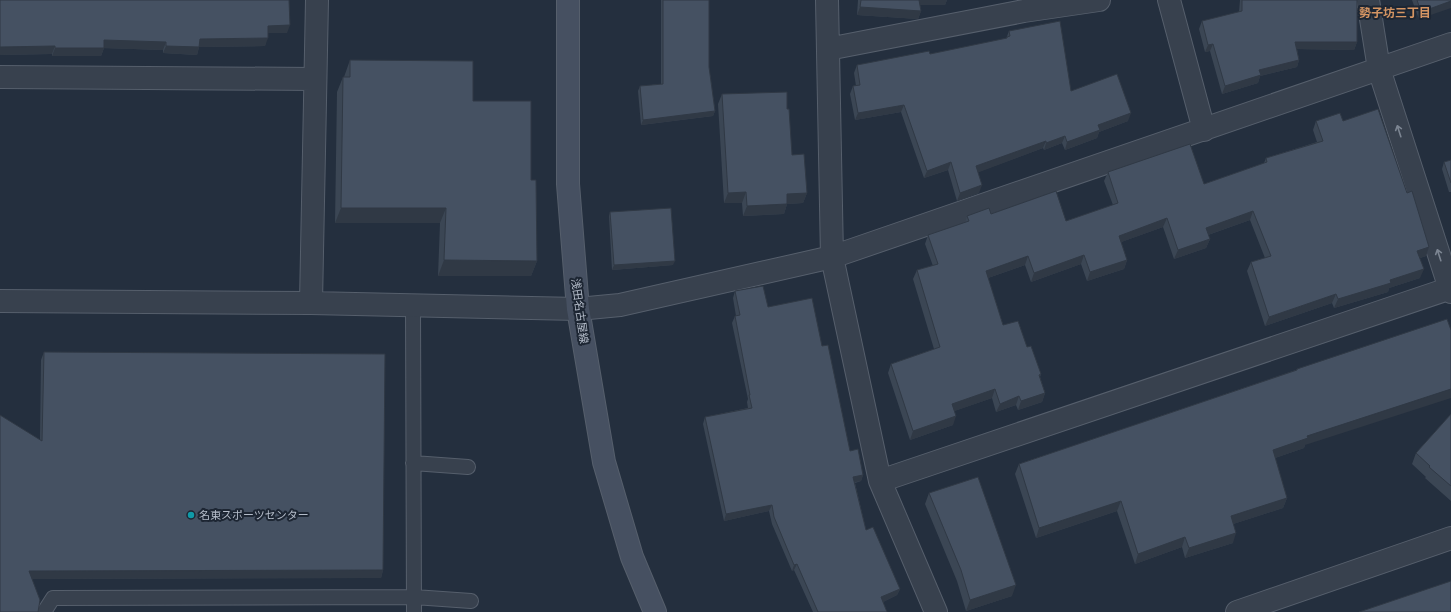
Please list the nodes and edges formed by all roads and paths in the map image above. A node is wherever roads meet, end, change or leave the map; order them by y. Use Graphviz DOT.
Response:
graph roads {
  1 [pos="318,0"];
  2 [pos="568,0"];
  3 [pos="827,0"];
  4 [pos="1099,0"];
  5 [pos="1169,0"];
  6 [pos="1368,0"];
  7 [pos="1451,44"];
  8 [pos="828,49"];
  9 [pos="1379,69"];
  10 [pos="0,77"];
  11 [pos="315,79"];
  12 [pos="1204,130"];
  13 [pos="832,257"];
  14 [pos="1451,289"];
  15 [pos="0,301"];
  16 [pos="311,303"];
  17 [pos="413,305"];
  18 [pos="578,309"];
  19 [pos="414,463"];
  20 [pos="468,467"];
  21 [pos="880,482"];
  22 [pos="1451,538"];
  23 [pos="414,597"];
  24 [pos="471,601"];
  25 [pos="44,612"];
  26 [pos="414,612"];
  27 [pos="655,612"];
  28 [pos="936,612"];
  29 [pos="1237,612"];
  1 -- 11 [label="street"];
  2 -- 18 [label="main road, 浅田名古屋線"];
  3 -- 8 [label="street"];
  4 -- 8 [label="street"];
  5 -- 12 [label="street"];
  6 -- 9 [label="street"];
  7 -- 9 [label="street"];
  8 -- 13 [label="street"];
  9 -- 12 [label="street"];
  14 -- 9 [label="street, one-way"];
  10 -- 11 [label="street"];
  11 -- 16 [label="street"];
  12 -- 13 [label="street"];
  13 -- 18 [label="street"];
  13 -- 21 [label="street"];
  14 -- 21 [label="street"];
  15 -- 16 [label="street"];
  16 -- 17 [label="street"];
  17 -- 18 [label="street"];
  17 -- 19 [label="lane"];
  18 -- 27 [label="main road, 浅田名古屋線"];
  19 -- 20 [label="lane"];
  19 -- 23 [label="lane"];
  21 -- 28 [label="street"];
  22 -- 29 [label="street"];
  23 -- 24 [label="lane"];
  23 -- 25 [label="lane"];
  23 -- 26 [label="lane"];
}
